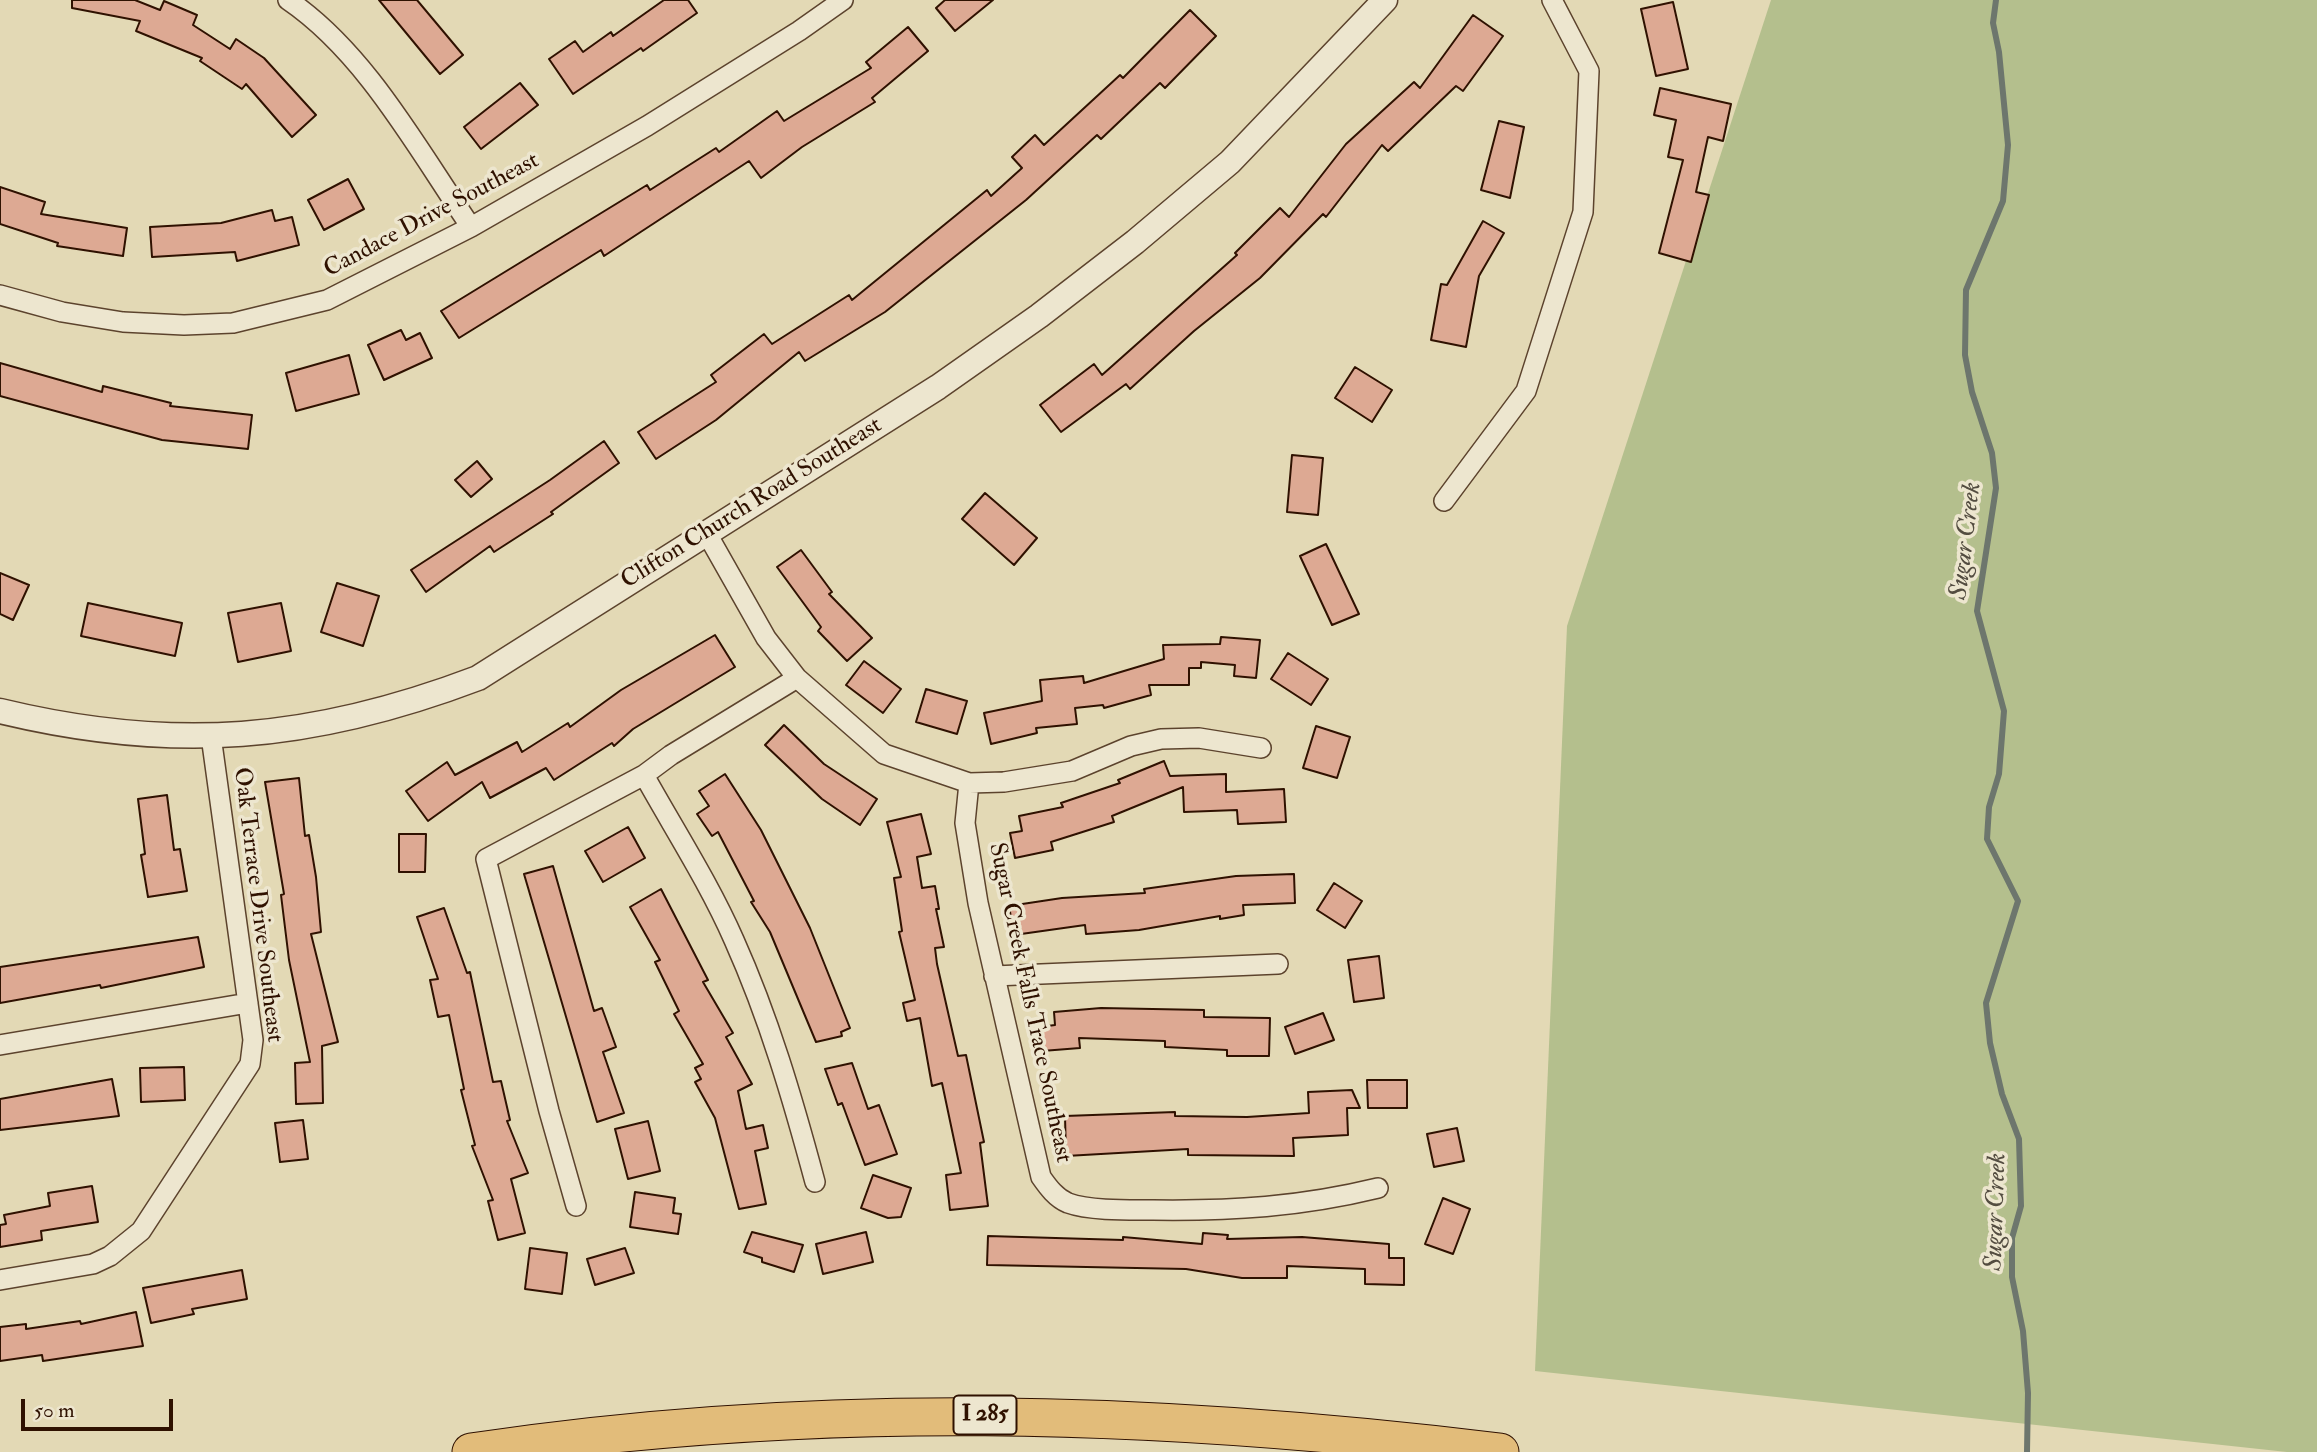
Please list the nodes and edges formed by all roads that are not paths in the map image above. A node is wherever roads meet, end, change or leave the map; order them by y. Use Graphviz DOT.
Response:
graph roads {
  1 [pos="288,0"];
  2 [pos="844,0"];
  3 [pos="1385,0"];
  4 [pos="1552,0"];
  5 [pos="471,227"];
  6 [pos="0,295"];
  7 [pos="1444,501"];
  8 [pos="706,532"];
  9 [pos="797,678"];
  10 [pos="0,711"];
  11 [pos="211,736"];
  12 [pos="1261,748"];
  13 [pos="645,775"];
  14 [pos="969,783"];
  15 [pos="1278,964"];
  16 [pos="994,976"];
  17 [pos="248,1003"];
  18 [pos="0,1045"];
  19 [pos="815,1182"];
  20 [pos="1378,1188"];
  21 [pos="576,1206"];
  22 [pos="0,1280"];
  23 [pos="471,1452"];
  24 [pos="1500,1452"];
  1 -- 5 [label="street"];
  2 -- 5 [label="street, Candace Drive Southeast"];
  3 -- 8 [label="street, Clifton Church Road Southeast"];
  4 -- 7 [label="street"];
  5 -- 6 [label="street, Candace Drive Southeast"];
  8 -- 9 [label="street"];
  8 -- 11 [label="street, Clifton Church Road Southeast"];
  9 -- 13 [label="street"];
  9 -- 14 [label="street"];
  10 -- 11 [label="street, Clifton Church Road Southeast"];
  11 -- 17 [label="street, Oak Terrace Drive Southeast"];
  12 -- 14 [label="street"];
  13 -- 19 [label="street"];
  13 -- 21 [label="street"];
  14 -- 16 [label="street, Sugar Creek Falls Trace Southeast"];
  15 -- 16 [label="street"];
  16 -- 20 [label="street, Sugar Creek Falls Trace Southeast"];
  17 -- 18 [label="street"];
  17 -- 22 [label="street, Oak Terrace Drive Southeast"];
  23 -- 24 [label="highway, I 285"];
}
